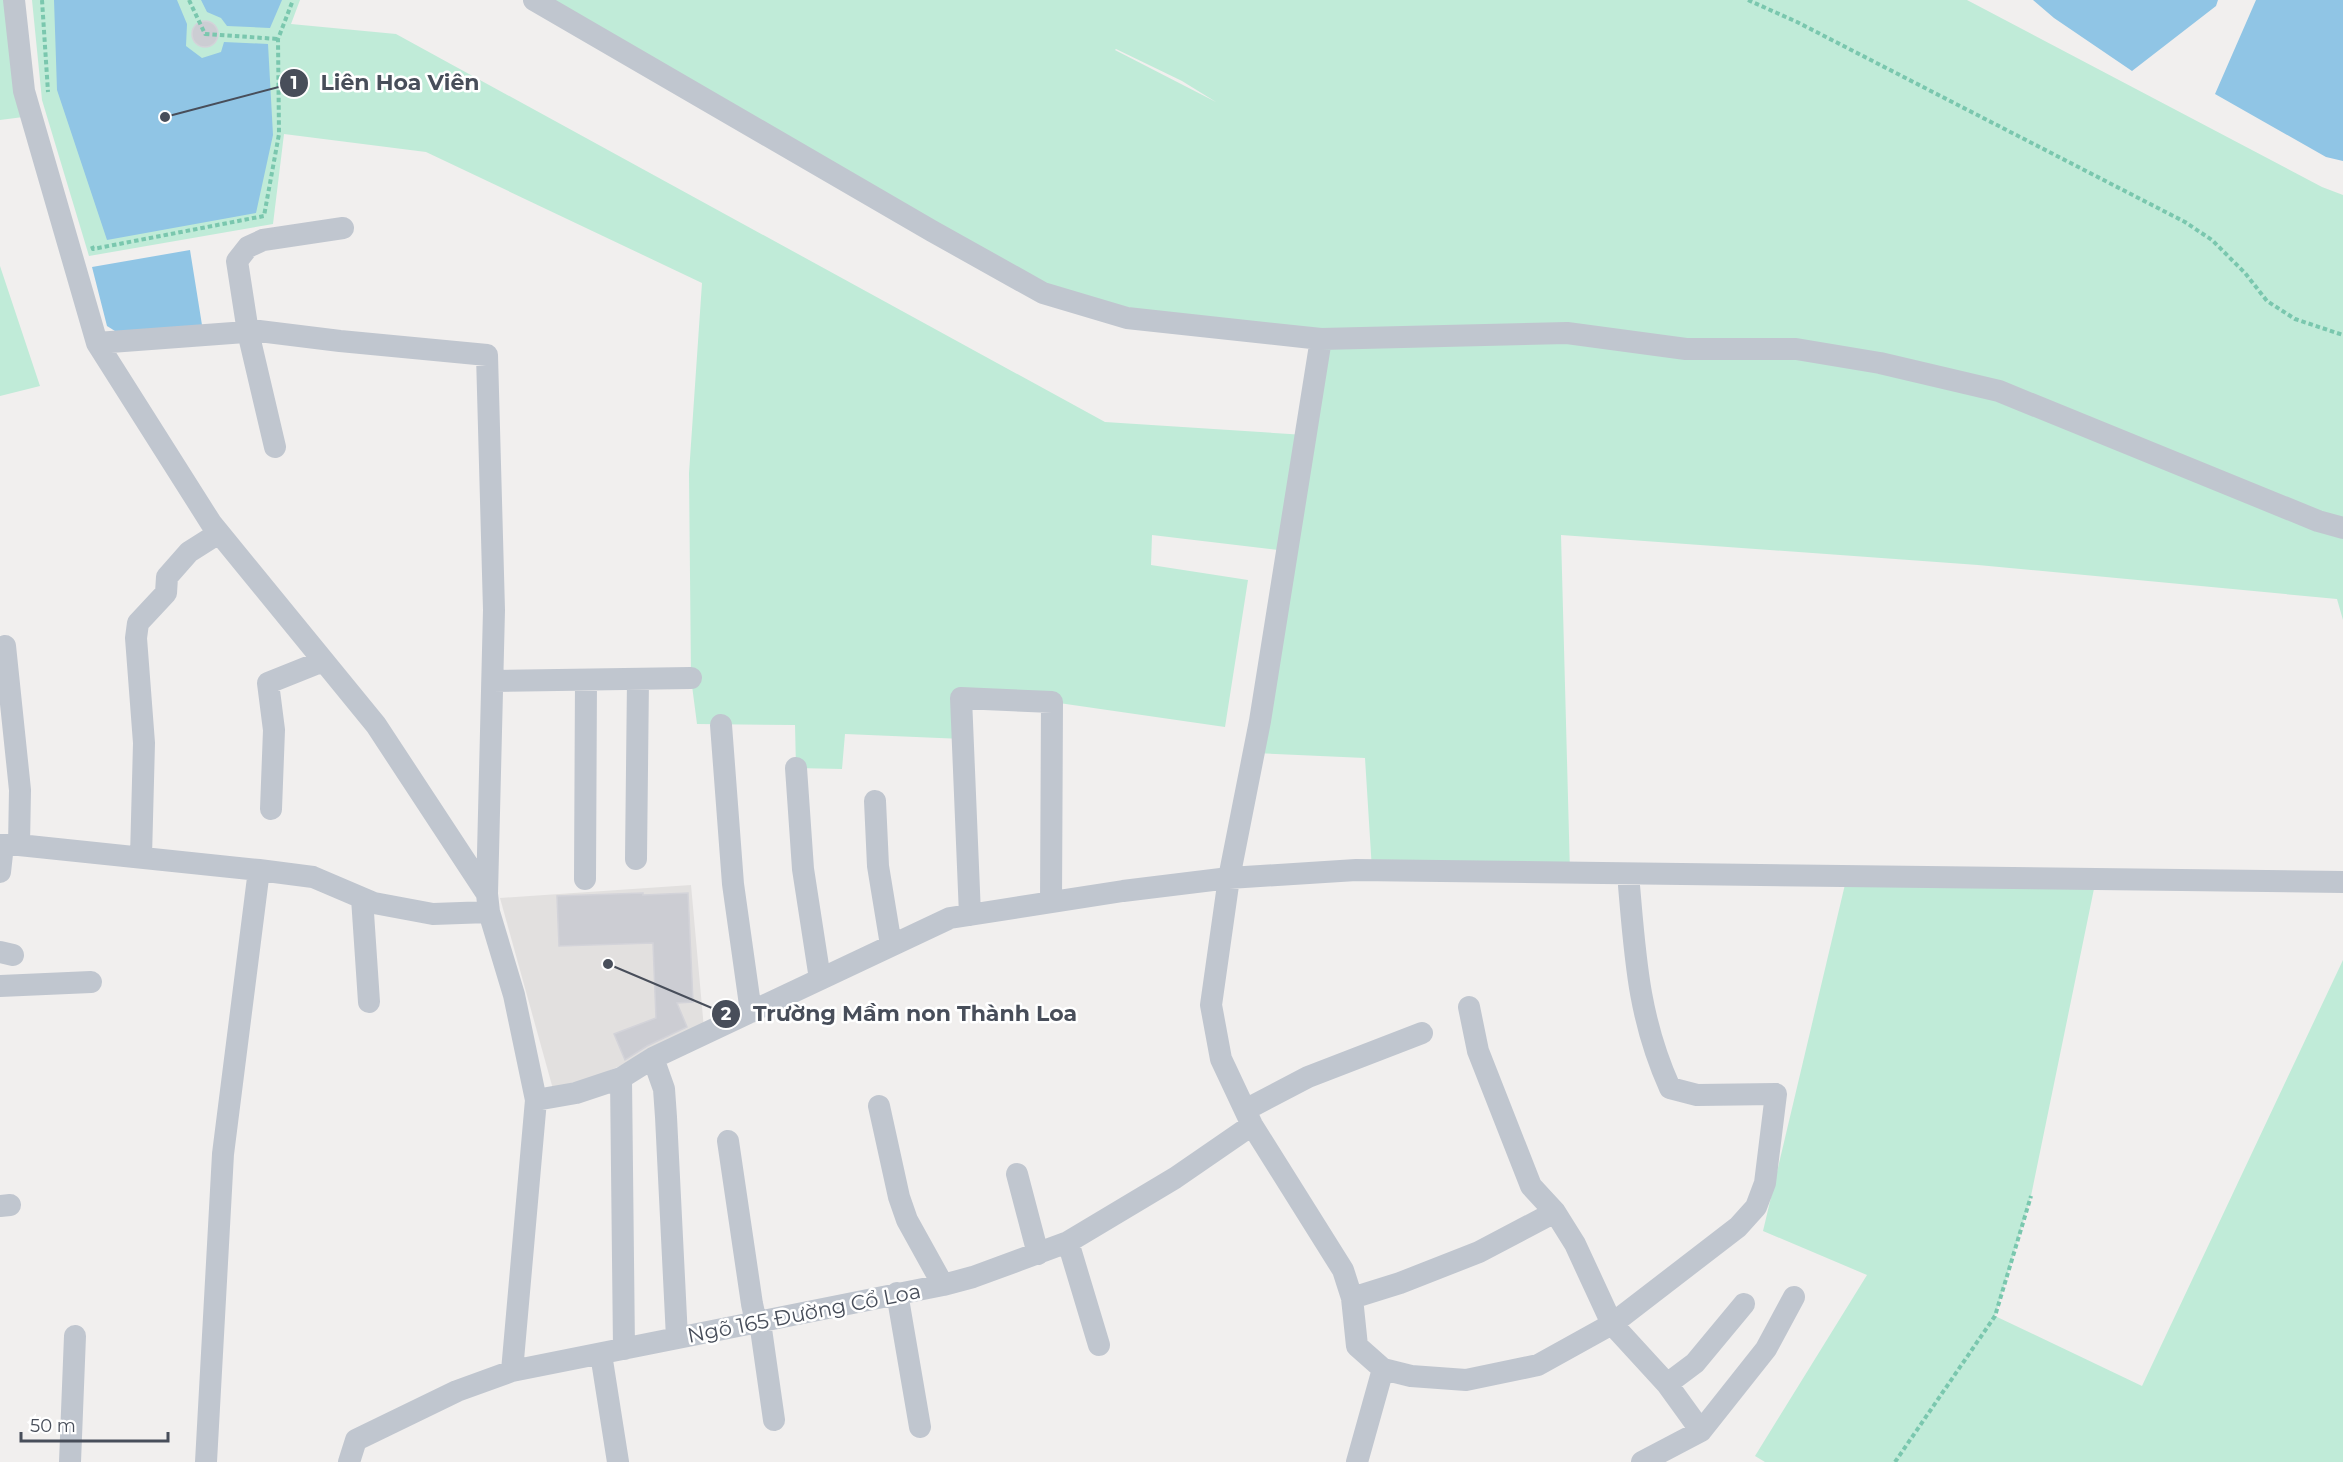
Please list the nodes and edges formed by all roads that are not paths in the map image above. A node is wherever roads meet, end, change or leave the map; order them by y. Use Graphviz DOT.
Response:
graph roads {
  1 [pos="14,0"];
  2 [pos="534,0"];
  3 [pos="343,228"];
  4 [pos="248,332"];
  5 [pos="1321,339"];
  6 [pos="97,343"];
  7 [pos="275,447"];
  8 [pos="2343,528"];
  9 [pos="219,533"];
  10 [pos="5,646"];
  11 [pos="323,661"];
  12 [pos="691,678"];
  13 [pos="638,679"];
  14 [pos="586,680"];
  15 [pos="493,681"];
  16 [pos="721,725"];
  17 [pos="796,768"];
  18 [pos="875,801"];
  19 [pos="271,809"];
  20 [pos="7,845"];
  21 [pos="141,857"];
  22 [pos="636,859"];
  23 [pos="259,870"];
  24 [pos="0,872"];
  25 [pos="1628,874"];
  26 [pos="1229,878"];
  27 [pos="585,879"];
  28 [pos="2343,882"];
  29 [pos="362,898"];
  30 [pos="1051,902"];
  31 [pos="488,903"];
  32 [pos="970,915"];
  33 [pos="891,945"];
  34 [pos="820,979"];
  35 [pos="91,982"];
  36 [pos="0,986"];
  37 [pos="369,1002"];
  38 [pos="1469,1006"];
  39 [pos="751,1012"];
  40 [pos="1422,1033"];
  41 [pos="653,1058"];
  42 [pos="621,1078"];
  43 [pos="536,1100"];
  44 [pos="879,1106"];
  45 [pos="1248,1118"];
  46 [pos="728,1141"];
  47 [pos="1017,1174"];
  48 [pos="1555,1212"];
  49 [pos="1068,1242"];
  50 [pos="1038,1254"];
  51 [pos="943,1285"];
  52 [pos="897,1293"];
  53 [pos="1794,1297"];
  54 [pos="1352,1298"];
  55 [pos="1744,1304"];
  56 [pos="758,1322"];
  57 [pos="1612,1324"];
  58 [pos="75,1336"];
  59 [pos="677,1338"];
  60 [pos="1099,1345"];
  61 [pos="624,1349"];
  62 [pos="601,1354"];
  63 [pos="1383,1369"];
  64 [pos="512,1371"];
  65 [pos="1667,1384"];
  66 [pos="774,1420"];
  67 [pos="920,1427"];
  68 [pos="1701,1431"];
  69 [pos="70,1462"];
  70 [pos="206,1462"];
  71 [pos="349,1462"];
  72 [pos="618,1462"];
  73 [pos="1357,1462"];
  74 [pos="1642,1462"];
  1 -- 6 [label="street"];
  2 -- 5 [label="street"];
  3 -- 4 [label="street"];
  4 -- 6 [label="street"];
  4 -- 7 [label="street"];
  4 -- 15 [label="street"];
  5 -- 8 [label="street"];
  5 -- 26 [label="street"];
  6 -- 9 [label="street"];
  9 -- 11 [label="street"];
  9 -- 21 [label="street"];
  10 -- 20 [label="street"];
  11 -- 19 [label="street"];
  11 -- 31 [label="street"];
  12 -- 13 [label="street"];
  13 -- 14 [label="street"];
  13 -- 22 [label="street"];
  14 -- 15 [label="street"];
  14 -- 27 [label="street"];
  15 -- 31 [label="street"];
  16 -- 39 [label="street"];
  17 -- 34 [label="street"];
  18 -- 33 [label="street"];
  20 -- 21 [label="street"];
  20 -- 24 [label="street"];
  21 -- 23 [label="street"];
  23 -- 29 [label="street"];
  23 -- 70 [label="street"];
  25 -- 26 [label="street"];
  25 -- 28 [label="street"];
  25 -- 57 [label="street"];
  26 -- 30 [label="street"];
  26 -- 45 [label="street"];
  29 -- 31 [label="street"];
  29 -- 37 [label="street"];
  30 -- 32 [label="street"];
  30 -- 32 [label="street"];
  31 -- 43 [label="street"];
  32 -- 33 [label="street"];
  33 -- 34 [label="street"];
  34 -- 39 [label="street"];
  35 -- 36 [label="street"];
  38 -- 48 [label="street"];
  39 -- 41 [label="street"];
  40 -- 45 [label="street, Ngõ 165 Đường Cổ Loa"];
  41 -- 42 [label="street"];
  41 -- 59 [label="street"];
  42 -- 43 [label="street"];
  42 -- 61 [label="street"];
  43 -- 64 [label="street"];
  44 -- 51 [label="street"];
  45 -- 49 [label="street, Ngõ 165 Đường Cổ Loa"];
  45 -- 54 [label="street"];
  46 -- 56 [label="street"];
  47 -- 50 [label="street"];
  48 -- 54 [label="street"];
  48 -- 57 [label="street"];
  49 -- 50 [label="street, Ngõ 165 Đường Cổ Loa"];
  49 -- 60 [label="street"];
  50 -- 51 [label="street, Ngõ 165 Đường Cổ Loa"];
  51 -- 52 [label="street, Ngõ 165 Đường Cổ Loa"];
  52 -- 56 [label="street, Ngõ 165 Đường Cổ Loa"];
  52 -- 67 [label="street"];
  53 -- 68 [label="street"];
  54 -- 63 [label="street"];
  55 -- 65 [label="street"];
  56 -- 59 [label="street, Ngõ 165 Đường Cổ Loa"];
  56 -- 66 [label="street"];
  57 -- 63 [label="street"];
  57 -- 65 [label="street"];
  58 -- 69 [label="street"];
  59 -- 61 [label="street, Ngõ 165 Đường Cổ Loa"];
  61 -- 62 [label="street, Ngõ 165 Đường Cổ Loa"];
  62 -- 64 [label="street, Ngõ 165 Đường Cổ Loa"];
  62 -- 72 [label="street"];
  63 -- 73 [label="street"];
  64 -- 71 [label="street, Ngõ 165 Đường Cổ Loa"];
  65 -- 68 [label="street"];
  68 -- 74 [label="street"];
}
